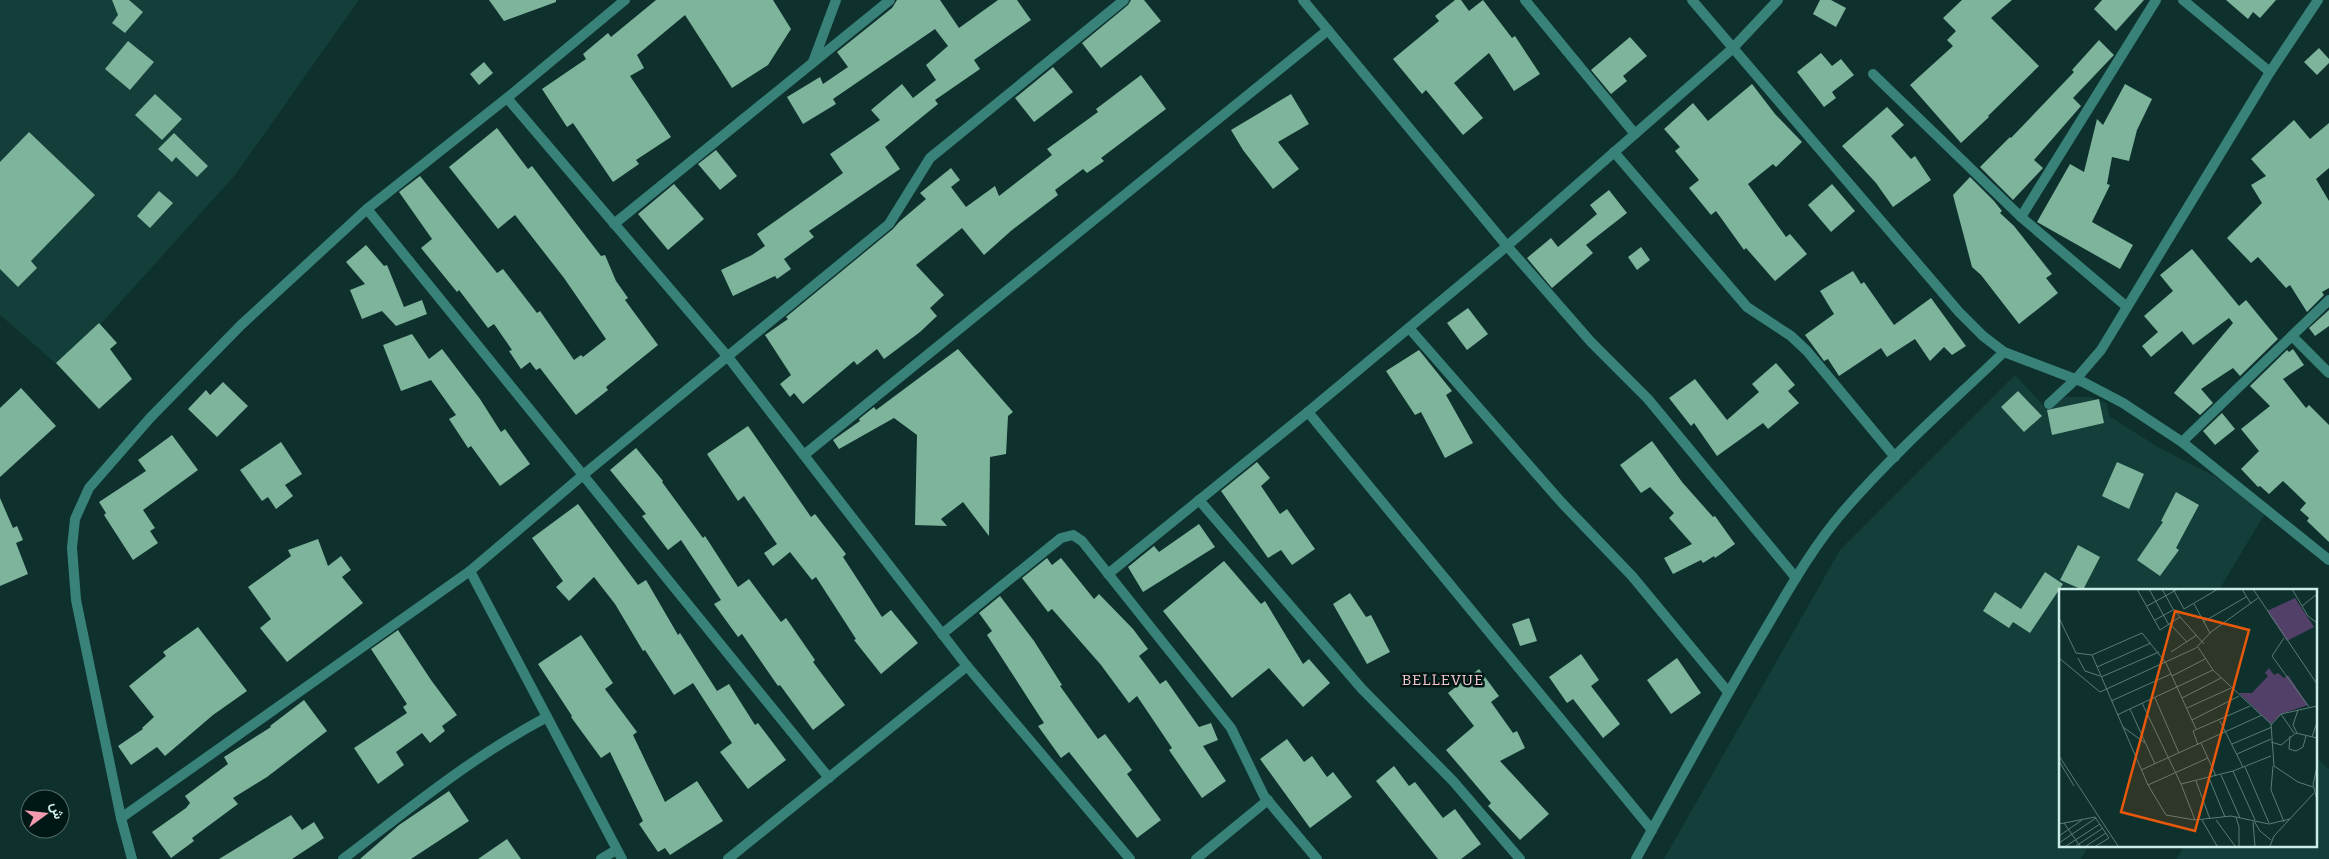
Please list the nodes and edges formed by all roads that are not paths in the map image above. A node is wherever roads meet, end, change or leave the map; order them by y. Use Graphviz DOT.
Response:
graph roads {
  1 [pos="625,0"];
  2 [pos="836,0"];
  3 [pos="890,0"];
  4 [pos="1124,0"];
  5 [pos="1303,0"];
  6 [pos="1525,0"];
  7 [pos="1692,0"];
  8 [pos="1778,0"];
  9 [pos="2156,0"];
  10 [pos="2183,0"];
  11 [pos="2318,0"];
  12 [pos="1328,30"];
  13 [pos="1732,49"];
  14 [pos="812,63"];
  15 [pos="2270,72"];
  16 [pos="1874,74"];
  17 [pos="507,98"];
  18 [pos="1635,134"];
  19 [pos="1614,152"];
  20 [pos="367,209"];
  21 [pos="2021,218"];
  22 [pos="614,224"];
  23 [pos="1507,246"];
  24 [pos="2329,300"];
  25 [pos="2127,307"];
  26 [pos="1409,328"];
  27 [pos="2292,336"];
  28 [pos="2004,352"];
  29 [pos="728,357"];
  30 [pos="2329,372"];
  31 [pos="2076,380"];
  32 [pos="2049,404"];
  33 [pos="1308,412"];
  34 [pos="2182,442"];
  35 [pos="804,455"];
  36 [pos="1895,457"];
  37 [pos="583,475"];
  38 [pos="1199,500"];
  39 [pos="2329,560"];
  40 [pos="470,571"];
  41 [pos="1108,574"];
  42 [pos="1796,578"];
  43 [pos="942,634"];
  44 [pos="967,666"];
  45 [pos="1728,692"];
  46 [pos="547,717"];
  47 [pos="829,778"];
  48 [pos="1268,800"];
  49 [pos="121,818"];
  50 [pos="1652,830"];
  51 [pos="619,854"];
  52 [pos="132,859"];
  53 [pos="343,859"];
  54 [pos="601,859"];
  55 [pos="728,859"];
  56 [pos="1130,859"];
  57 [pos="1196,859"];
  58 [pos="1317,859"];
  59 [pos="1520,859"];
  60 [pos="1636,859"];
  1 -- 17 [label="street"];
  2 -- 14 [label="street"];
  3 -- 14 [label="street"];
  4 -- 29 [label="street"];
  5 -- 12 [label="street"];
  6 -- 18 [label="street"];
  7 -- 13 [label="street"];
  8 -- 13 [label="street"];
  9 -- 21 [label="street"];
  10 -- 15 [label="street"];
  11 -- 15 [label="street"];
  12 -- 23 [label="street"];
  12 -- 35 [label="street"];
  13 -- 18 [label="street"];
  13 -- 28 [label="street"];
  14 -- 22 [label="street"];
  15 -- 25 [label="street"];
  16 -- 21 [label="street"];
  17 -- 20 [label="street"];
  17 -- 22 [label="street"];
  18 -- 19 [label="street"];
  19 -- 23 [label="street"];
  19 -- 36 [label="street"];
  20 -- 37 [label="street"];
  20 -- 49 [label="street"];
  21 -- 25 [label="street"];
  22 -- 29 [label="street"];
  23 -- 26 [label="street"];
  23 -- 42 [label="street"];
  24 -- 27 [label="street"];
  25 -- 31 [label="street"];
  26 -- 33 [label="street"];
  26 -- 45 [label="street"];
  27 -- 30 [label="street"];
  27 -- 34 [label="street"];
  28 -- 31 [label="street"];
  28 -- 36 [label="street"];
  29 -- 35 [label="street"];
  29 -- 37 [label="street"];
  31 -- 32 [label="street"];
  31 -- 34 [label="street"];
  33 -- 38 [label="street"];
  33 -- 50 [label="street"];
  34 -- 39 [label="street"];
  35 -- 43 [label="street"];
  36 -- 42 [label="street"];
  37 -- 40 [label="street"];
  37 -- 47 [label="street"];
  38 -- 41 [label="street"];
  38 -- 59 [label="street"];
  40 -- 46 [label="street"];
  40 -- 49 [label="street"];
  41 -- 43 [label="street"];
  41 -- 48 [label="street"];
  42 -- 45 [label="street"];
  43 -- 44 [label="street"];
  44 -- 47 [label="street"];
  44 -- 56 [label="street"];
  45 -- 50 [label="street"];
  46 -- 51 [label="street"];
  46 -- 53 [label="street"];
  47 -- 55 [label="street"];
  48 -- 57 [label="street"];
  48 -- 58 [label="street"];
  49 -- 52 [label="street"];
  50 -- 60 [label="street"];
  51 -- 54 [label="street"];
}
